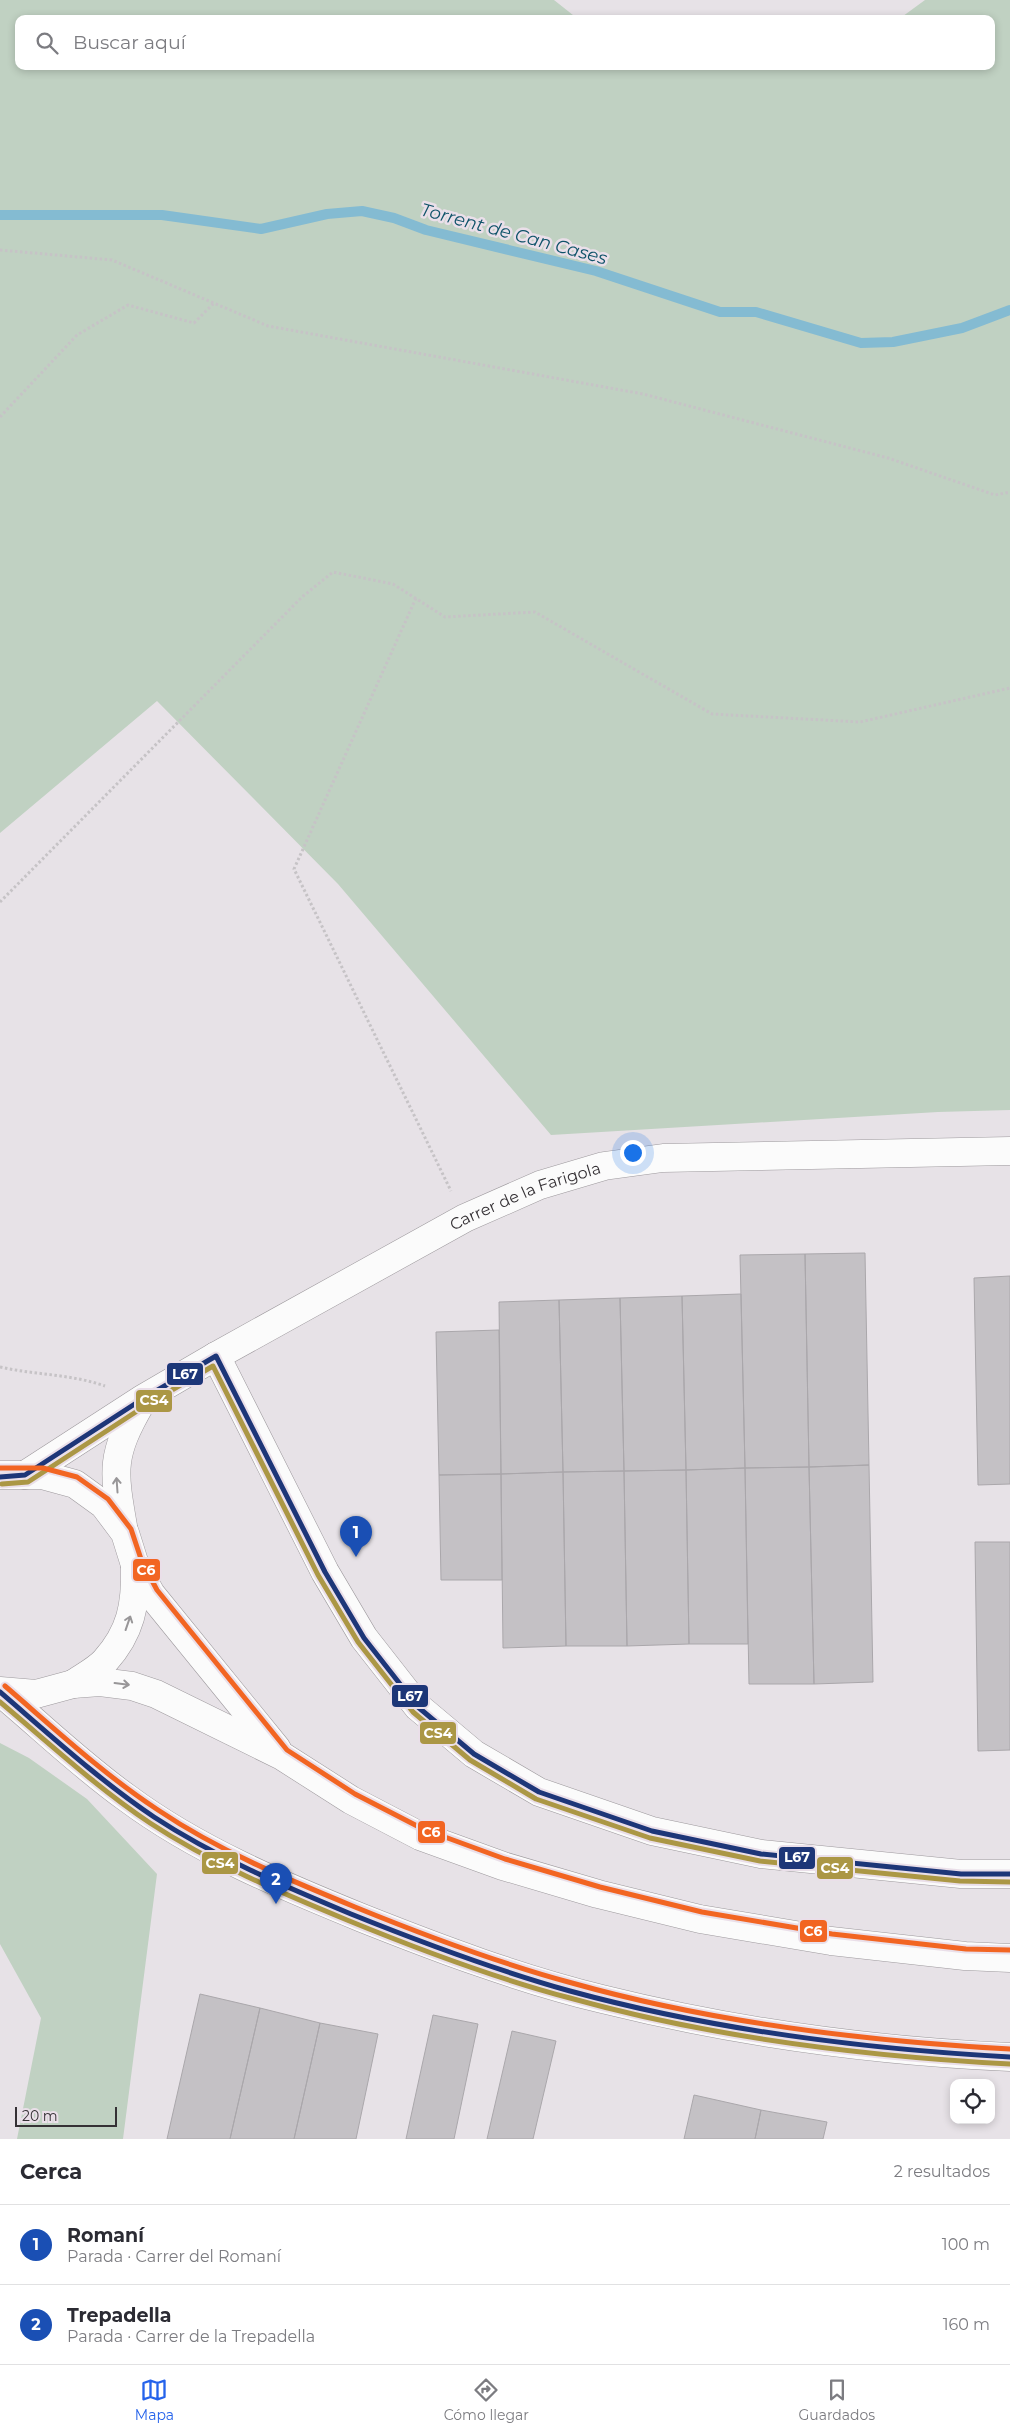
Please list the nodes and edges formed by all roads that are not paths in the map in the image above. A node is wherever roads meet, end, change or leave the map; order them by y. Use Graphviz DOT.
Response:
graph roads {
  1 [pos="1010,1151"];
  2 [pos="216,1356"];
  3 [pos="144,1398"];
  4 [pos="8,1475"];
  5 [pos="125,1533"];
  6 [pos="136,1565"];
  7 [pos="73,1684"];
  8 [pos="0,1691"];
  9 [pos="282,1756"];
  10 [pos="1010,1874"];
  11 [pos="1010,1958"];
  12 [pos="1010,2057"];
  1 -- 2 [label="street, Carrer de la Farigola"];
  2 -- 3 [label="street, Carrer de la Farigola"];
  2 -- 10 [label="street"];
  3 -- 4 [label="street, Carrer de la Farigola"];
  5 -- 3 [label="street, Carrer de la Farigola, one-way"];
  4 -- 5 [label="street"];
  5 -- 6 [label="street"];
  7 -- 6 [label="street, one-way"];
  6 -- 9 [label="street"];
  7 -- 8 [label="street"];
  7 -- 9 [label="street, one-way"];
  8 -- 12 [label="street"];
  9 -- 11 [label="street"];
}
